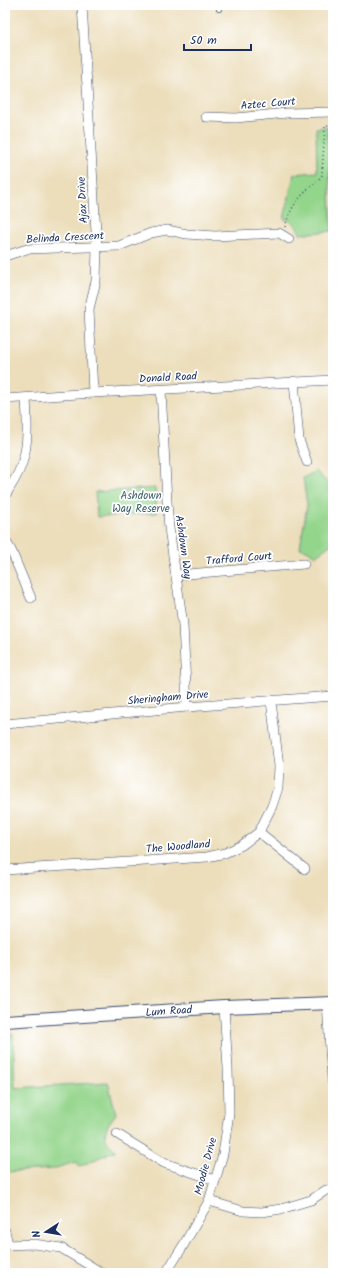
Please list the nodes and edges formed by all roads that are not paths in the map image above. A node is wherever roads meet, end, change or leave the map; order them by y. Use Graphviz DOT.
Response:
graph roads {
  1 [pos="82,5"];
  2 [pos="333,112"];
  3 [pos="206,117"];
  4 [pos="286,237"];
  5 [pos="97,248"];
  6 [pos="5,256"];
  7 [pos="333,380"];
  8 [pos="294,381"];
  9 [pos="161,390"];
  10 [pos="93,393"];
  11 [pos="26,398"];
  12 [pos="5,399"];
  13 [pos="307,462"];
  14 [pos="5,496"];
  15 [pos="5,540"];
  16 [pos="304,564"];
  17 [pos="176,575"];
  18 [pos="31,598"];
  19 [pos="333,696"];
  20 [pos="272,701"];
  21 [pos="187,707"];
  22 [pos="5,724"];
  23 [pos="259,832"];
  24 [pos="305,869"];
  25 [pos="5,870"];
  26 [pos="330,1003"];
  27 [pos="224,1007"];
  28 [pos="5,1021"];
  29 [pos="332,1081"];
  30 [pos="116,1134"];
  31 [pos="215,1180"];
  32 [pos="326,1190"];
  33 [pos="209,1201"];
  34 [pos="5,1231"];
  35 [pos="6,1245"];
  36 [pos="102,1273"];
  37 [pos="166,1273"];
  1 -- 5 [label="street, Ajax Drive"];
  2 -- 3 [label="street, Aztec Court"];
  4 -- 5 [label="street, Belinda Crescent"];
  5 -- 6 [label="street, Belinda Crescent"];
  5 -- 10 [label="street, Ajax Drive"];
  7 -- 8 [label="street, Donald Road"];
  8 -- 9 [label="street, Donald Road"];
  8 -- 13 [label="street"];
  9 -- 10 [label="street, Donald Road"];
  9 -- 17 [label="street, Ashdown Way"];
  10 -- 11 [label="street, Donald Road"];
  11 -- 12 [label="street, Donald Road"];
  11 -- 14 [label="street"];
  15 -- 18 [label="street"];
  16 -- 17 [label="street, Trafford Court"];
  17 -- 21 [label="street, Ashdown Way"];
  19 -- 20 [label="street, Sheringham Drive"];
  20 -- 21 [label="street, Sheringham Drive"];
  20 -- 23 [label="street, The Woodland"];
  21 -- 22 [label="street, Sheringham Drive"];
  23 -- 24 [label="street"];
  23 -- 25 [label="street, The Woodland"];
  26 -- 27 [label="street, Lum Road"];
  26 -- 29 [label="street"];
  27 -- 28 [label="street, Lum Road"];
  27 -- 31 [label="street, Moodie Drive"];
  30 -- 31 [label="street"];
  31 -- 33 [label="street, Moodie Drive"];
  32 -- 33 [label="street"];
  33 -- 37 [label="street, Moodie Drive"];
  34 -- 35 [label="street"];
  35 -- 36 [label="street"];
}
